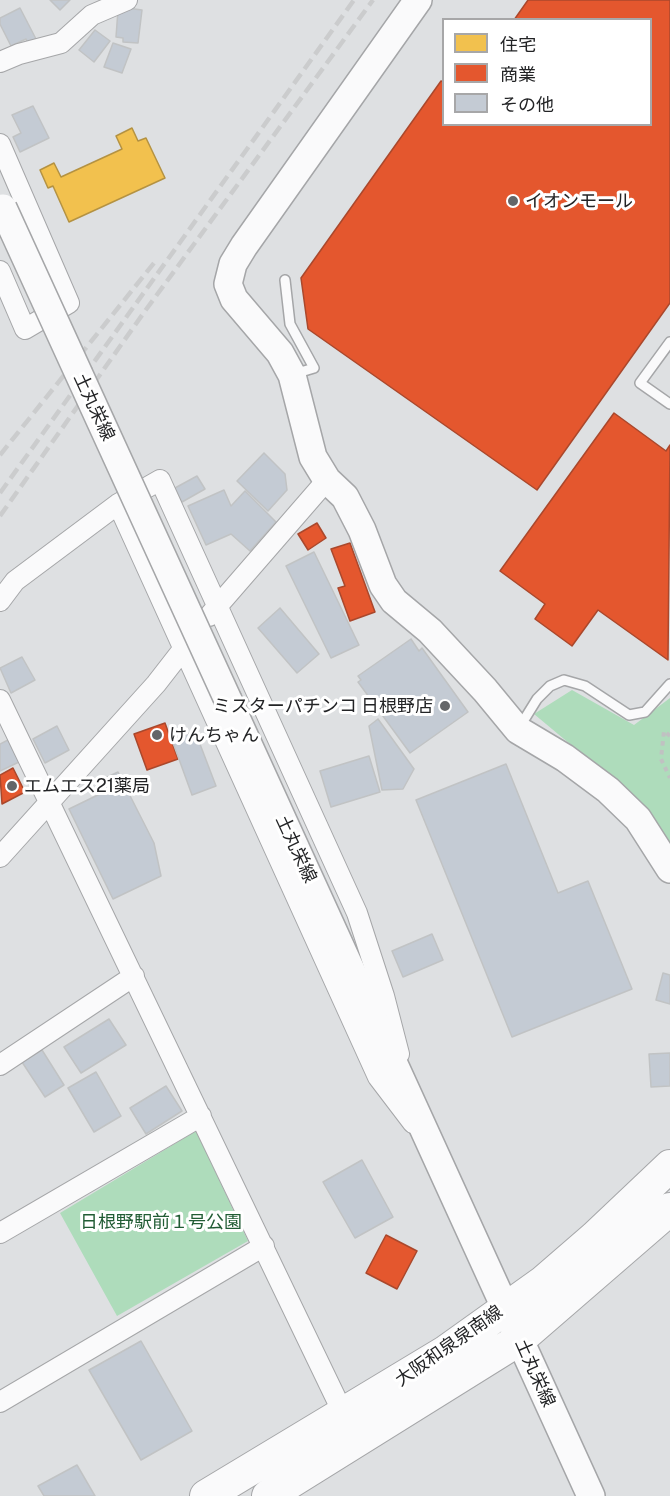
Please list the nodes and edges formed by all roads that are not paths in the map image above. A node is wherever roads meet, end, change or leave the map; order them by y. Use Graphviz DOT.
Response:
graph roads {
  1 [pos="418,0"];
  2 [pos="120,1"];
  3 [pos="0,62"];
  4 [pos="0,144"];
  5 [pos="1,205"];
  6 [pos="1,278"];
  7 [pos="285,280"];
  8 [pos="670,342"];
  9 [pos="292,375"];
  10 [pos="670,404"];
  11 [pos="327,480"];
  12 [pos="118,504"];
  13 [pos="0,601"];
  14 [pos="216,607"];
  15 [pos="183,649"];
  16 [pos="670,684"];
  17 [pos="0,700"];
  18 [pos="518,730"];
  19 [pos="50,801"];
  20 [pos="0,857"];
  21 [pos="670,869"];
  22 [pos="134,976"];
  23 [pos="0,1065"];
  24 [pos="411,1100"];
  25 [pos="201,1116"];
  26 [pos="431,1144"];
  27 [pos="670,1166"];
  28 [pos="670,1209"];
  29 [pos="0,1233"];
  30 [pos="264,1246"];
  31 [pos="507,1306"];
  32 [pos="520,1339"];
  33 [pos="0,1402"];
  34 [pos="344,1415"];
  35 [pos="206,1496"];
  36 [pos="268,1496"];
  37 [pos="591,1496"];
  1 -- 9 [label="main road"];
  2 -- 3 [label="street"];
  4 -- 6 [label="street"];
  5 -- 24 [label="main road, 土丸栄線, bridge"];
  7 -- 9 [label="lane"];
  8 -- 10 [label="lane"];
  9 -- 11 [label="main road"];
  11 -- 14 [label="street"];
  11 -- 18 [label="main road"];
  12 -- 13 [label="street"];
  12 -- 14 [label="street"];
  12 -- 15 [label="street"];
  14 -- 15 [label="street"];
  14 -- 24 [label="street"];
  15 -- 19 [label="street"];
  15 -- 26 [label="street"];
  16 -- 18 [label="lane"];
  17 -- 19 [label="street"];
  18 -- 21 [label="main road"];
  19 -- 20 [label="street"];
  19 -- 22 [label="street"];
  22 -- 23 [label="street"];
  22 -- 25 [label="street"];
  24 -- 26 [label="main road, 土丸栄線"];
  25 -- 29 [label="street"];
  25 -- 30 [label="street"];
  26 -- 31 [label="main road, 土丸栄線"];
  27 -- 31 [label="main road, 大阪和泉泉南線"];
  28 -- 32 [label="main road, 大阪和泉泉南線"];
  30 -- 33 [label="street"];
  30 -- 34 [label="street"];
  31 -- 32 [label="main road, 土丸栄線"];
  31 -- 34 [label="main road, 大阪和泉泉南線"];
  32 -- 36 [label="main road, 大阪和泉泉南線"];
  32 -- 37 [label="main road, 土丸栄線"];
  34 -- 35 [label="main road, 大阪和泉泉南線"];
}
